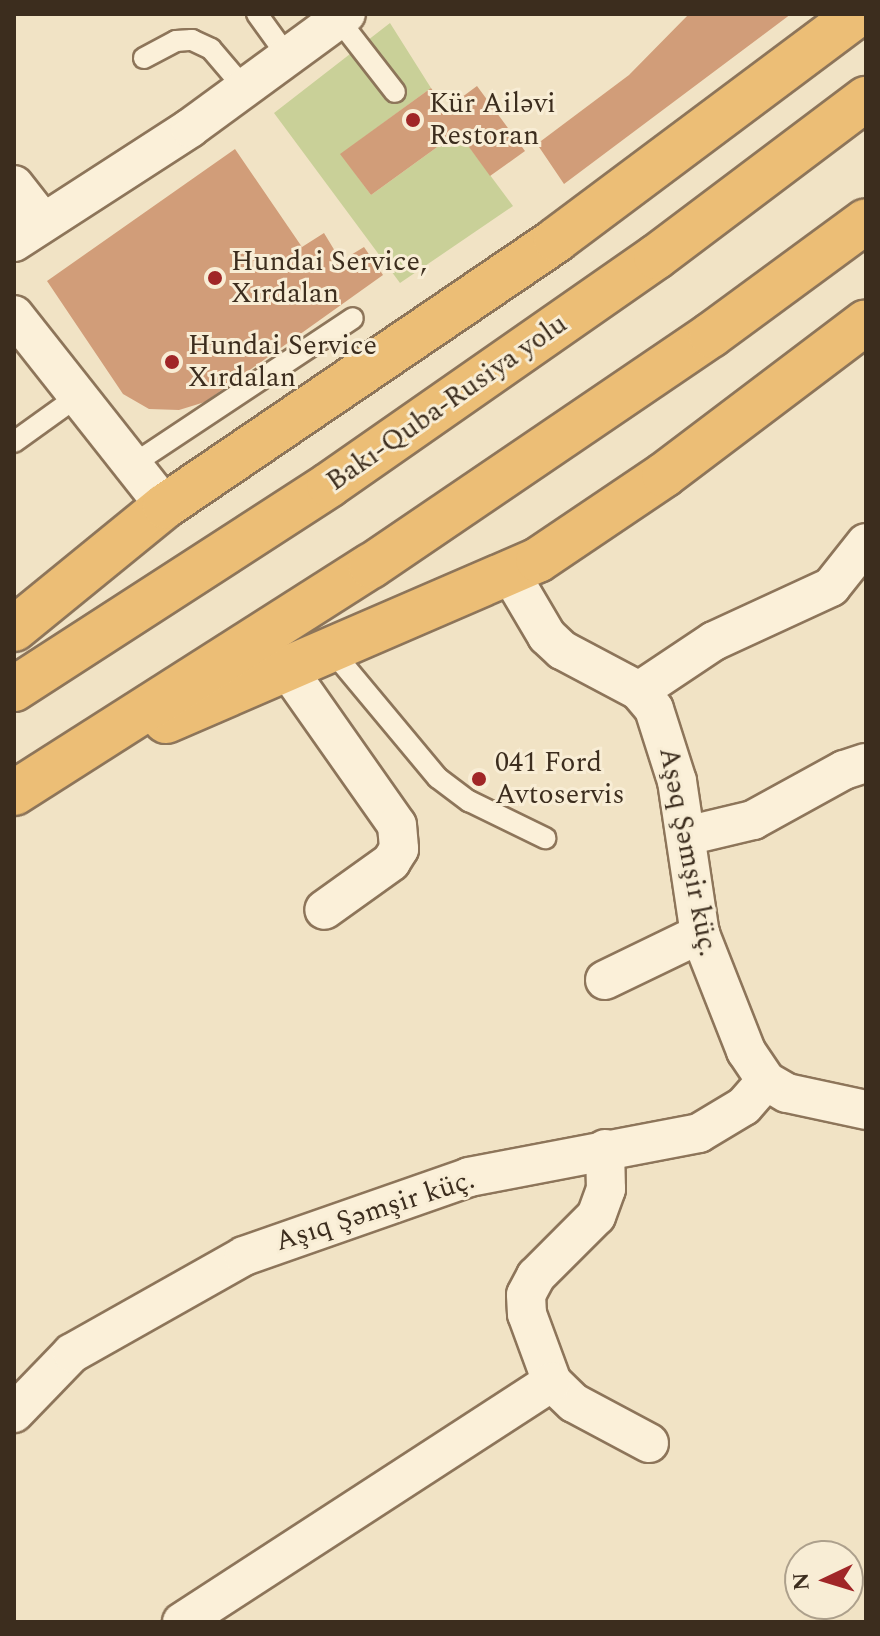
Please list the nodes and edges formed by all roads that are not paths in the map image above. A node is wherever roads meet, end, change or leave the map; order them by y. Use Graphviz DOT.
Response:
graph roads {
  1 [pos="257,14"];
  2 [pos="858,14"];
  3 [pos="343,17"];
  4 [pos="288,57"];
  5 [pos="144,58"];
  6 [pos="245,89"];
  7 [pos="395,92"];
  8 [pos="866,99"];
  9 [pos="14,185"];
  10 [pos="866,221"];
  11 [pos="29,232"];
  12 [pos="14,315"];
  13 [pos="353,318"];
  14 [pos="866,322"];
  15 [pos="78,396"];
  16 [pos="14,442"];
  17 [pos="132,465"];
  18 [pos="165,506"];
  19 [pos="866,543"];
  20 [pos="511,575"];
  21 [pos="14,629"];
  22 [pos="332,651"];
  23 [pos="288,670"];
  24 [pos="14,689"];
  25 [pos="639,691"];
  26 [pos="866,763"];
  27 [pos="32,782"];
  28 [pos="686,836"];
  29 [pos="545,838"];
  30 [pos="324,910"];
  31 [pos="700,934"];
  32 [pos="605,980"];
  33 [pos="766,1081"];
  34 [pos="866,1110"];
  35 [pos="605,1149"];
  36 [pos="552,1382"];
  37 [pos="14,1413"];
  38 [pos="649,1443"];
  39 [pos="182,1622"];
  1 -- 4 [label="lane"];
  2 -- 18 [label="highway"];
  3 -- 4 [label="street"];
  3 -- 7 [label="lane"];
  4 -- 6 [label="street"];
  5 -- 6 [label="lane"];
  6 -- 11 [label="street"];
  8 -- 24 [label="highway, Bakı-Quba-Rusiya yolu"];
  9 -- 11 [label="street"];
  10 -- 27 [label="highway"];
  12 -- 15 [label="street"];
  13 -- 17 [label="lane"];
  14 -- 20 [label="highway"];
  15 -- 16 [label="lane"];
  15 -- 17 [label="street"];
  17 -- 18 [label="street"];
  18 -- 21 [label="highway"];
  19 -- 25 [label="street"];
  20 -- 22 [label="highway"];
  20 -- 25 [label="street"];
  22 -- 23 [label="highway"];
  22 -- 29 [label="lane"];
  23 -- 27 [label="highway"];
  23 -- 30 [label="street"];
  25 -- 28 [label="street, Aşəq Şəmşir küç."];
  26 -- 28 [label="street"];
  28 -- 31 [label="street, Aşəq Şəmşir küç."];
  31 -- 32 [label="street"];
  31 -- 33 [label="street, Aşəq Şəmşir küç."];
  33 -- 34 [label="street"];
  33 -- 35 [label="street, Aşıq Şəmşir küç."];
  35 -- 36 [label="street"];
  35 -- 37 [label="street, Aşıq Şəmşir küç."];
  36 -- 38 [label="street"];
  36 -- 39 [label="street"];
}
